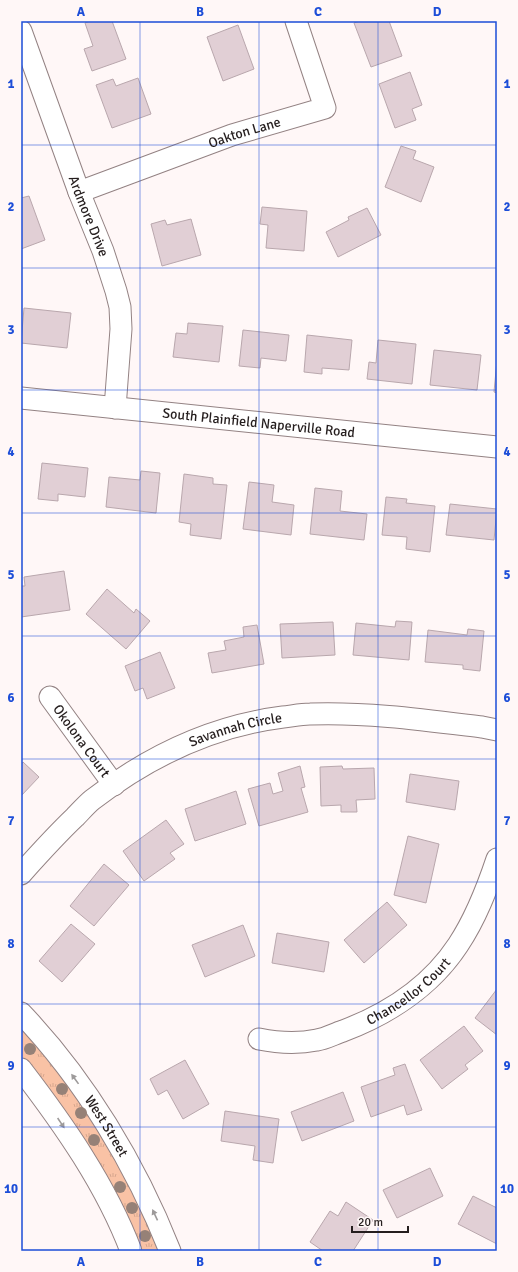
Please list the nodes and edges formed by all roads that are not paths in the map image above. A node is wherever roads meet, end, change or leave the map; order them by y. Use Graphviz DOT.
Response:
graph roads {
  1 [pos="296,21"];
  2 [pos="21,31"];
  3 [pos="79,192"];
  4 [pos="21,398"];
  5 [pos="115,408"];
  6 [pos="497,447"];
  7 [pos="50,697"];
  8 [pos="497,730"];
  9 [pos="114,785"];
  10 [pos="497,859"];
  11 [pos="21,874"];
  12 [pos="21,1013"];
  13 [pos="259,1039"];
  14 [pos="21,1069"];
  15 [pos="131,1251"];
  16 [pos="170,1251"];
  1 -- 3 [label="street, Oakton Lane"];
  2 -- 3 [label="street, Ardmore Drive"];
  3 -- 5 [label="street, Ardmore Drive"];
  4 -- 5 [label="street, South Plainfield Naperville Road"];
  5 -- 6 [label="street, South Plainfield Naperville Road"];
  7 -- 9 [label="street, Okolona Court"];
  8 -- 9 [label="street, Savannah Circle"];
  9 -- 11 [label="street, Savannah Circle"];
  10 -- 13 [label="street, Chancellor Court"];
  16 -- 12 [label="street, West Street, one-way"];
  14 -- 15 [label="street, one-way"];
}
